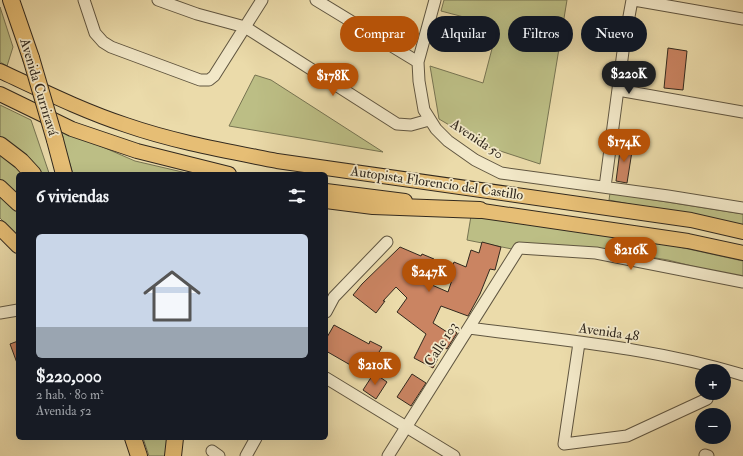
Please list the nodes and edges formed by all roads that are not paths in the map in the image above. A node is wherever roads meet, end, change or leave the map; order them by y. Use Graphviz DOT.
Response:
graph roads {
  1 [pos="11,0"];
  2 [pos="84,0"];
  3 [pos="158,0"];
  4 [pos="262,0"];
  5 [pos="316,0"];
  6 [pos="435,0"];
  7 [pos="633,0"];
  8 [pos="743,19"];
  9 [pos="245,27"];
  10 [pos="418,62"];
  11 [pos="0,71"];
  12 [pos="618,90"];
  13 [pos="0,94"];
  14 [pos="743,112"];
  15 [pos="430,120"];
  16 [pos="0,145"];
  17 [pos="31,172"];
  18 [pos="63,172"];
  19 [pos="220,172"];
  20 [pos="0,187"];
  21 [pos="605,187"];
  22 [pos="328,191"];
  23 [pos="328,200"];
  24 [pos="16,202"];
  25 [pos="743,208"];
  26 [pos="480,210"];
  27 [pos="0,228"];
  28 [pos="743,232"];
  29 [pos="387,242"];
  30 [pos="16,244"];
  31 [pos="743,253"];
  32 [pos="743,282"];
  33 [pos="328,308"];
  34 [pos="469,328"];
  35 [pos="579,343"];
  36 [pos="743,375"];
  37 [pos="328,379"];
  38 [pos="705,400"];
  39 [pos="406,426"];
  40 [pos="134,440"];
  41 [pos="175,440"];
  42 [pos="183,440"];
  43 [pos="255,440"];
  44 [pos="139,456"];
  45 [pos="173,456"];
  46 [pos="181,456"];
  47 [pos="246,456"];
  48 [pos="388,456"];
  49 [pos="454,456"];
  1 -- 18 [label="highway, Avenida Curriravá, bridge"];
  2 -- 9 [label="street"];
  3 -- 9 [label="street, Avenida 50"];
  4 -- 9 [label="street"];
  5 -- 10 [label="street"];
  6 -- 10 [label="street"];
  7 -- 8 [label="street"];
  7 -- 12 [label="street"];
  9 -- 15 [label="street, Avenida 50"];
  10 -- 15 [label="street"];
  11 -- 28 [label="main road, Autopista Florencio del Castillo"];
  12 -- 14 [label="street"];
  12 -- 21 [label="street"];
  13 -- 19 [label="main road"];
  15 -- 21 [label="street, Avenida 50"];
  16 -- 17 [label="highway"];
  20 -- 24 [label="main road"];
  21 -- 25 [label="street, Avenida 50"];
  22 -- 26 [label="main road, Autopista Florencio del Castillo"];
  23 -- 26 [label="highway"];
  26 -- 31 [label="main road, Autopista Florencio del Castillo"];
  27 -- 30 [label="main road"];
  29 -- 33 [label="street"];
  32 -- 34 [label="street, Calle 103"];
  34 -- 35 [label="street, Avenida 48"];
  34 -- 39 [label="street, Calle 103"];
  35 -- 36 [label="street, Avenida 48"];
  35 -- 38 [label="street"];
  37 -- 39 [label="street"];
  39 -- 48 [label="street, Calle 103"];
  39 -- 49 [label="street"];
  40 -- 44 [label="highway"];
  41 -- 45 [label="highway"];
  42 -- 46 [label="main road"];
  43 -- 47 [label="street"];
}
